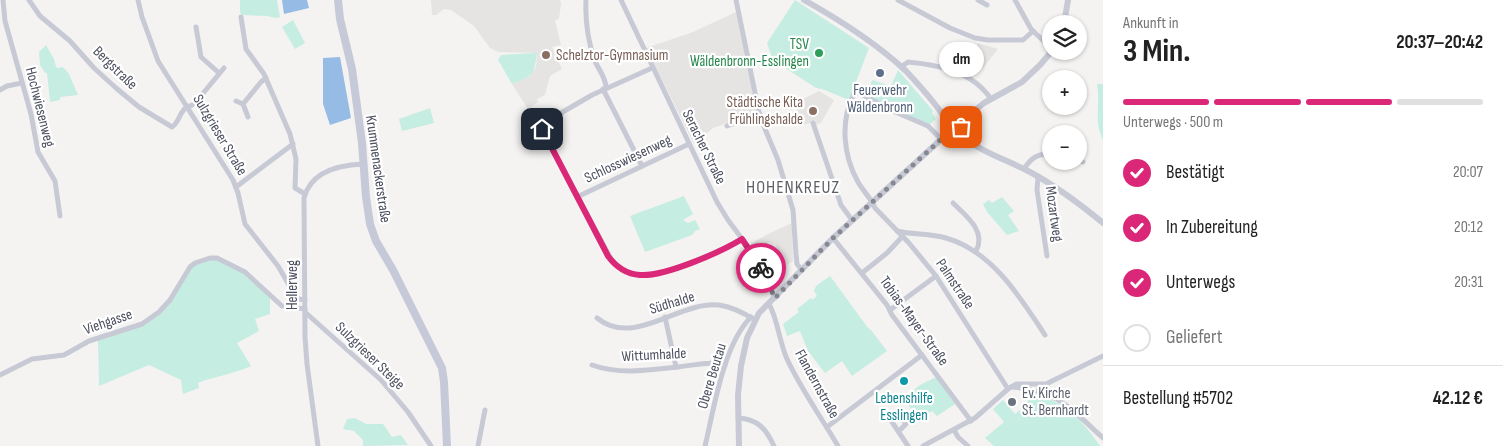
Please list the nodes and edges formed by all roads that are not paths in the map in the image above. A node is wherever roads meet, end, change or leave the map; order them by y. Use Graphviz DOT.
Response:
graph roads {
  1 [pos="3,0"];
  2 [pos="29,0"];
  3 [pos="138,0"];
  4 [pos="338,0"];
  5 [pos="586,0"];
  6 [pos="621,0"];
  7 [pos="736,0"];
  8 [pos="804,0"];
  9 [pos="898,0"];
  10 [pos="978,0"];
  11 [pos="1015,0"];
  12 [pos="1068,0"];
  13 [pos="987,5"];
  14 [pos="1066,15"];
  15 [pos="241,17"];
  16 [pos="2,22"];
  17 [pos="196,27"];
  18 [pos="1033,31"];
  19 [pos="1042,40"];
  20 [pos="1044,60"];
  21 [pos="901,67"];
  22 [pos="224,68"];
  23 [pos="652,68"];
  24 [pos="219,73"];
  25 [pos="266,78"];
  26 [pos="22,83"];
  27 [pos="604,89"];
  28 [pos="0,90"];
  29 [pos="991,99"];
  30 [pos="236,101"];
  31 [pos="242,104"];
  32 [pos="188,107"];
  33 [pos="760,114"];
  34 [pos="248,117"];
  35 [pos="948,122"];
  36 [pos="813,123"];
  37 [pos="959,123"];
  38 [pos="727,126"];
  39 [pos="948,133"];
  40 [pos="958,133"];
  41 [pos="942,140"];
  42 [pos="293,144"];
  43 [pos="689,144"];
  44 [pos="1042,156"];
  45 [pos="363,164"];
  46 [pos="642,166"];
  47 [pos="1024,169"];
  48 [pos="1038,176"];
  49 [pos="236,187"];
  50 [pos="305,194"];
  51 [pos="577,197"];
  52 [pos="872,201"];
  53 [pos="953,203"];
  54 [pos="60,216"];
  55 [pos="852,220"];
  56 [pos="1103,223"];
  57 [pos="897,230"];
  58 [pos="915,234"];
  59 [pos="902,237"];
  60 [pos="833,238"];
  61 [pos="742,239"];
  62 [pos="908,243"];
  63 [pos="976,251"];
  64 [pos="1047,256"];
  65 [pos="801,270"];
  66 [pos="862,273"];
  67 [pos="936,276"];
  68 [pos="775,298"];
  69 [pos="305,300"];
  70 [pos="769,304"];
  71 [pos="890,310"];
  72 [pos="305,311"];
  73 [pos="597,318"];
  74 [pos="665,318"];
  75 [pos="753,319"];
  76 [pos="1045,335"];
  77 [pos="922,354"];
  78 [pos="1103,356"];
  79 [pos="592,365"];
  80 [pos="725,365"];
  81 [pos="676,367"];
  82 [pos="0,375"];
  83 [pos="1010,388"];
  84 [pos="485,410"];
  85 [pos="738,418"];
  86 [pos="971,421"];
  87 [pos="827,427"];
  88 [pos="954,430"];
  89 [pos="899,432"];
  90 [pos="1103,438"];
  91 [pos="318,446"];
  92 [pos="431,446"];
  93 [pos="447,446"];
  94 [pos="478,446"];
  95 [pos="704,446"];
  96 [pos="739,446"];
  97 [pos="774,446"];
  98 [pos="838,446"];
  99 [pos="908,446"];
  100 [pos="923,446"];
  101 [pos="968,446"];
  1 -- 16 [label="street, Hochwiesenweg"];
  2 -- 32 [label="street, Bergstraße"];
  3 -- 32 [label="street, Sulzgrieser Straße"];
  4 -- 45 [label="main road, Krummenackerstraße"];
  5 -- 27 [label="street"];
  6 -- 23 [label="street, Seracher Straße"];
  7 -- 33 [label="street"];
  8 -- 21 [label="street"];
  9 -- 18 [label="street"];
  10 -- 13 [label="street"];
  11 -- 18 [label="street"];
  12 -- 14 [label="street"];
  15 -- 25 [label="street"];
  16 -- 26 [label="street, Hochwiesenweg"];
  17 -- 24 [label="street"];
  18 -- 19 [label="street"];
  20 -- 29 [label="street"];
  21 -- 29 [label="street"];
  21 -- 35 [label="street"];
  22 -- 24 [label="street"];
  23 -- 27 [label="street"];
  23 -- 43 [label="street, Seracher Straße"];
  24 -- 32 [label="street"];
  25 -- 31 [label="street"];
  25 -- 42 [label="street"];
  26 -- 28 [label="street"];
  26 -- 54 [label="street, Hochwiesenweg"];
  27 -- 46 [label="street"];
  27 -- 51 [label="street"];
  29 -- 37 [label="street"];
  30 -- 31 [label="street"];
  31 -- 34 [label="street"];
  32 -- 49 [label="street, Sulzgrieser Straße"];
  33 -- 38 [label="street"];
  33 -- 65 [label="street"];
  35 -- 37 [label="street"];
  35 -- 39 [label="street"];
  36 -- 55 [label="street"];
  37 -- 40 [label="street"];
  39 -- 40 [label="street"];
  39 -- 41 [label="street"];
  40 -- 47 [label="street"];
  41 -- 52 [label="street"];
  41 -- 52 [label="street, Palmstraße"];
  42 -- 49 [label="street"];
  42 -- 50 [label="street"];
  43 -- 46 [label="street, Schlosswiesenweg"];
  43 -- 61 [label="street, Seracher Straße"];
  44 -- 47 [label="street"];
  45 -- 50 [label="street"];
  45 -- 93 [label="main road, Krummenackerstraße"];
  46 -- 51 [label="street, Schlosswiesenweg"];
  47 -- 48 [label="street"];
  48 -- 56 [label="street"];
  48 -- 64 [label="street, Mozartweg"];
  49 -- 69 [label="street, Sulzgrieser Straße"];
  50 -- 69 [label="street, Hellerweg"];
  51 -- 61 [label="street"];
  52 -- 55 [label="street"];
  52 -- 57 [label="street, Palmstraße"];
  53 -- 63 [label="street"];
  55 -- 60 [label="street"];
  57 -- 58 [label="street"];
  57 -- 59 [label="street, Palmstraße"];
  58 -- 62 [label="street"];
  58 -- 63 [label="street"];
  59 -- 62 [label="street, Palmstraße"];
  59 -- 66 [label="street"];
  60 -- 65 [label="street"];
  60 -- 66 [label="street, Tobias-Mayer-Straße"];
  61 -- 68 [label="street, Seracher Straße"];
  62 -- 67 [label="street, Palmstraße"];
  63 -- 76 [label="street"];
  65 -- 68 [label="street"];
  66 -- 71 [label="street, Tobias-Mayer-Straße"];
  67 -- 71 [label="street"];
  67 -- 83 [label="street, Palmstraße"];
  68 -- 70 [label="street"];
  69 -- 72 [label="street, Hellerweg"];
  70 -- 75 [label="street"];
  70 -- 87 [label="street, Flandernstraße"];
  71 -- 77 [label="street, Tobias-Mayer-Straße"];
  72 -- 82 [label="street, Viehgasse"];
  72 -- 91 [label="street, Hellerweg"];
  72 -- 92 [label="street, Sulzgrieser Steige"];
  73 -- 74 [label="street, Südhalde"];
  74 -- 75 [label="street, Südhalde"];
  74 -- 81 [label="street"];
  75 -- 80 [label="street, Obere Beutau"];
  75 -- 85 [label="street"];
  77 -- 86 [label="street, Tobias-Mayer-Straße"];
  77 -- 87 [label="street"];
  78 -- 83 [label="street"];
  79 -- 81 [label="street, Wittumhalde"];
  80 -- 81 [label="street, Wittumhalde"];
  80 -- 95 [label="street, Obere Beutau"];
  83 -- 86 [label="street"];
  83 -- 90 [label="street"];
  84 -- 94 [label="street"];
  85 -- 96 [label="street"];
  85 -- 97 [label="street"];
  86 -- 88 [label="street"];
  87 -- 98 [label="street, Flandernstraße"];
  88 -- 100 [label="street"];
  88 -- 101 [label="street"];
  89 -- 99 [label="street"];
}
